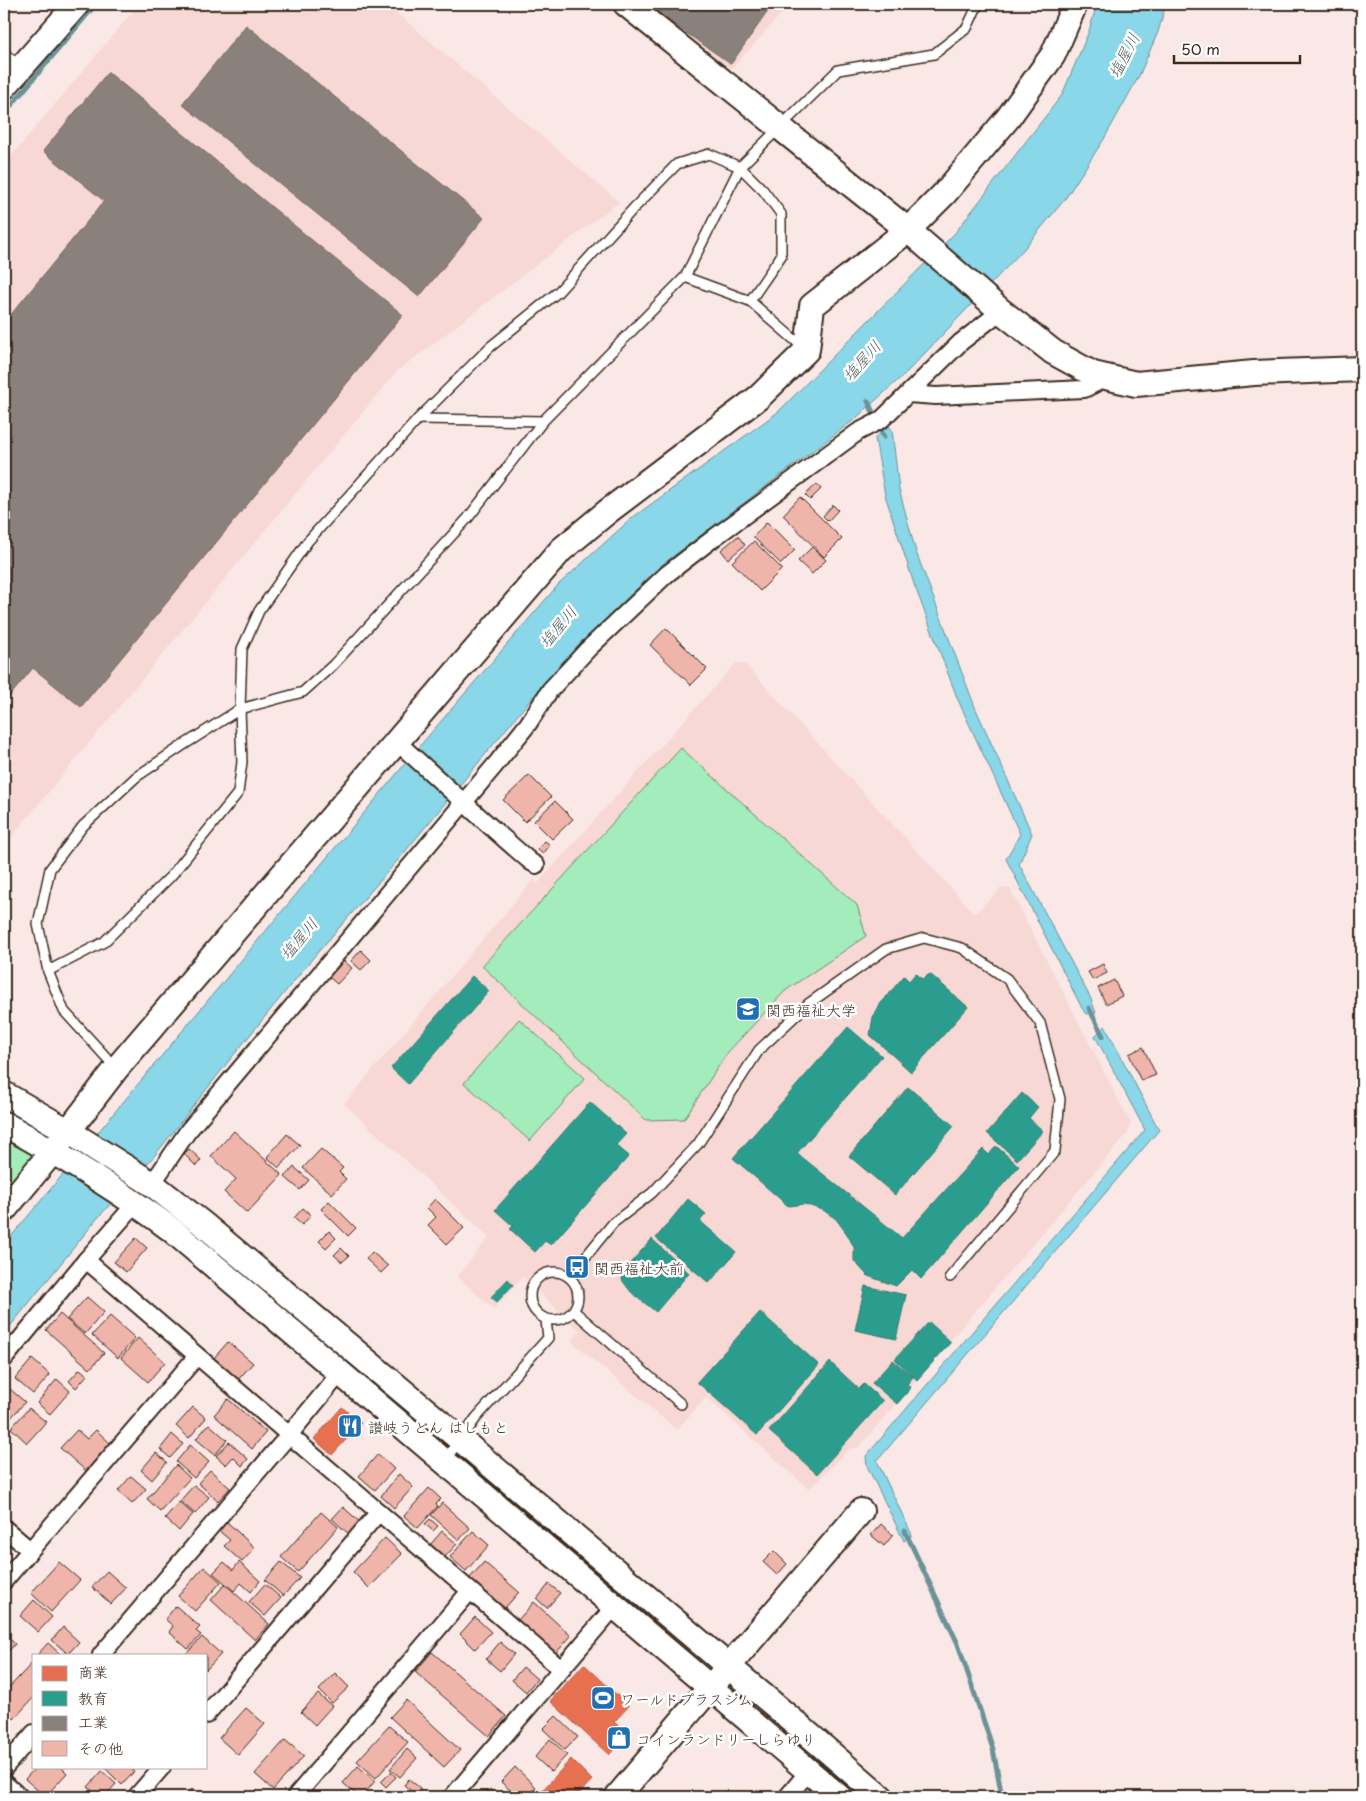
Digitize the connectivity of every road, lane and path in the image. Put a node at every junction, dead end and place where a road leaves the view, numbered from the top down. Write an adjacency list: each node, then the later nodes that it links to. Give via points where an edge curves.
1 (77, 4): 5 (street)
2 (626, 4): 7 (street)
3 (978, 4): 7 (lane, via 967,28 934,54 838,70)
4 (1075, 4): 9 (street, via 1053,56 1008,118 945,193)
5 (12, 60): 6 (street)
6 (4, 87)
7 (780, 127): 8 (lane); 9 (street)
8 (740, 167): 10 (lane); 11 (lane, via 781,214 781,256); 17 (lane, via 709,154 677,164 558,292 490,346)
9 (908, 230): 12 (street); 13 (street, via 812,306)
10 (685, 277): 11 (lane); 18 (lane)
11 (750, 301): 13 (lane)
12 (997, 307): 15 (street, via 1053,352 1093,374); 16 (street)
13 (807, 350): 20 (street, via 759,397 561,550)
14 (1362, 369): 15 (street, via 1254,373 1136,384)
15 (1108, 377): 16 (street, via 1084,389 936,396)
16 (908, 394): 21 (street, via 881,420 858,432 667,574 550,690 528,724)
17 (418, 419): 18 (lane); 19 (lane, via 308,541 258,611 242,649)
18 (543, 421): 19 (lane, via 468,518 333,665 303,692)
19 (240, 709): 23 (lane, via 242,762 238,793 171,876 104,942); 23 (lane, via 136,777 83,826 50,869 38,924)
20 (396, 742): 21 (street); 24 (street)
21 (464, 802): 22 (street); 29 (street, via 188,1131)
22 (536, 865)
23 (48, 971): 24 (lane, via 64,1011)
24 (116, 1068): 27 (street)
25 (4, 1094): 27 (street)
26 (4, 1124): 28 (street)
27 (68, 1131): 28 (street); 29 (street)
28 (53, 1151): 30 (street); 31 (street)
29 (152, 1184): 42 (street)
30 (136, 1203): 32 (street); 39 (street)
31 (4, 1210)
32 (86, 1260): 37 (street); 38 (street)
33 (569, 1277): 34 (lane, via 614,1222 652,1193 698,1144 759,1050 808,1004 886,949 924,938 962,948 1007,979 1040,1023 1060,1099 1055,1151); 35 (lane, via 579,1295); 36 (lane, via 550,1272 536,1280 532,1287 531,1303)
34 (950, 1277)
35 (574, 1311): 36 (lane, via 562,1320); 40 (lane)
36 (546, 1320): 42 (lane, via 548,1338 476,1418)
37 (197, 1356): 41 (street); 47 (street)
38 (4, 1359)
39 (341, 1372): 41 (street); 43 (street)
40 (681, 1404)
41 (289, 1435): 45 (street); 51 (street)
42 (461, 1440): 43 (lane); 52 (street)
43 (444, 1460): 50 (street)
44 (861, 1511): 52 (street)
45 (379, 1512): 49 (street); 55 (street)
46 (4, 1528): 47 (street)
47 (30, 1550): 48 (street)
48 (4, 1581)
49 (470, 1591): 53 (street); 63 (street)
50 (615, 1606): 53 (street); 54 (street)
51 (102, 1654)
52 (728, 1666): 54 (street); 68 (street)
53 (561, 1669): 64 (street)
54 (711, 1687): 59 (street); 65 (street)
55 (208, 1713)
56 (32, 1735): 57 (street)
57 (4, 1768)
58 (161, 1768): 62 (street)
59 (809, 1771): 66 (street); 67 (street)
60 (4, 1783): 61 (street)
61 (20, 1797)
62 (136, 1797)
63 (295, 1797)
64 (452, 1797)
65 (617, 1797)
66 (787, 1797)
67 (839, 1797)
68 (881, 1797)

